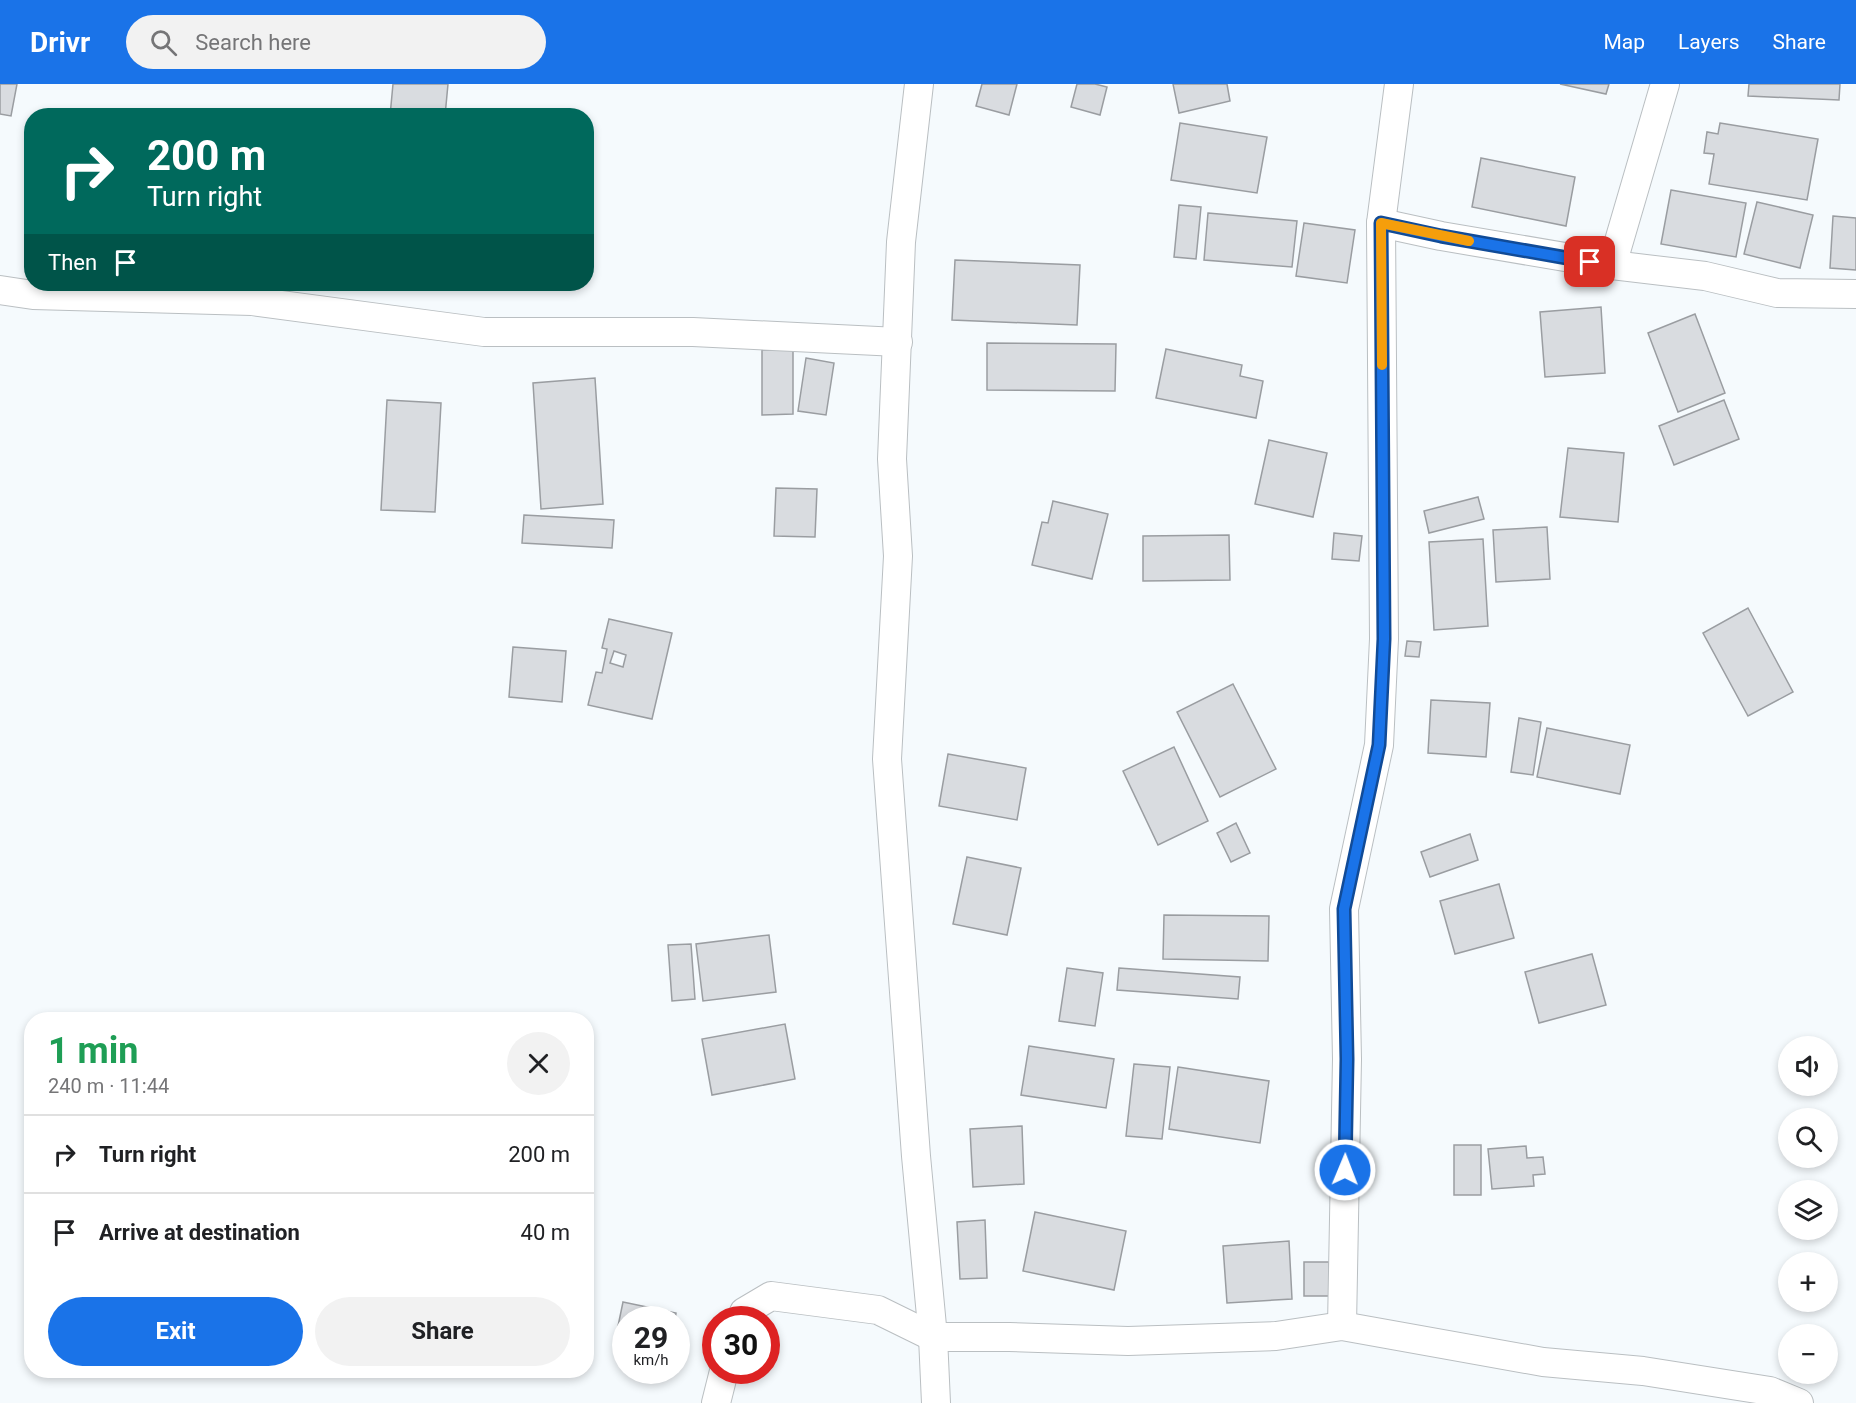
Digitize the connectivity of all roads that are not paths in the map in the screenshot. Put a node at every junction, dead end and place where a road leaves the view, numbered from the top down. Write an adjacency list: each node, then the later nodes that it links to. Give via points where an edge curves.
1 (920, 84): 8 (street, via 901,242)
2 (1399, 84): 4 (street)
3 (1665, 84): 5 (street)
4 (1381, 223): 5 (street); 10 (street, via 1384,639 1379,745 1344,909 1347,1059)
5 (1612, 266): 7 (street, via 1705,276 1777,293)
6 (0, 290): 8 (street, via 33,295 252,300 484,332 693,332)
7 (1856, 294)
8 (898, 342): 11 (street, via 892,459 898,556 887,759)
9 (754, 1306): 11 (street, via 771,1296 878,1310)
10 (1342, 1326): 11 (street, via 1276,1336 1128,1341); 15 (street, via 1543,1362 1643,1371 1770,1391)
11 (933, 1337): 14 (street)
12 (721, 1384): 13 (street)
13 (716, 1403)
14 (936, 1403)
15 (1799, 1403)

